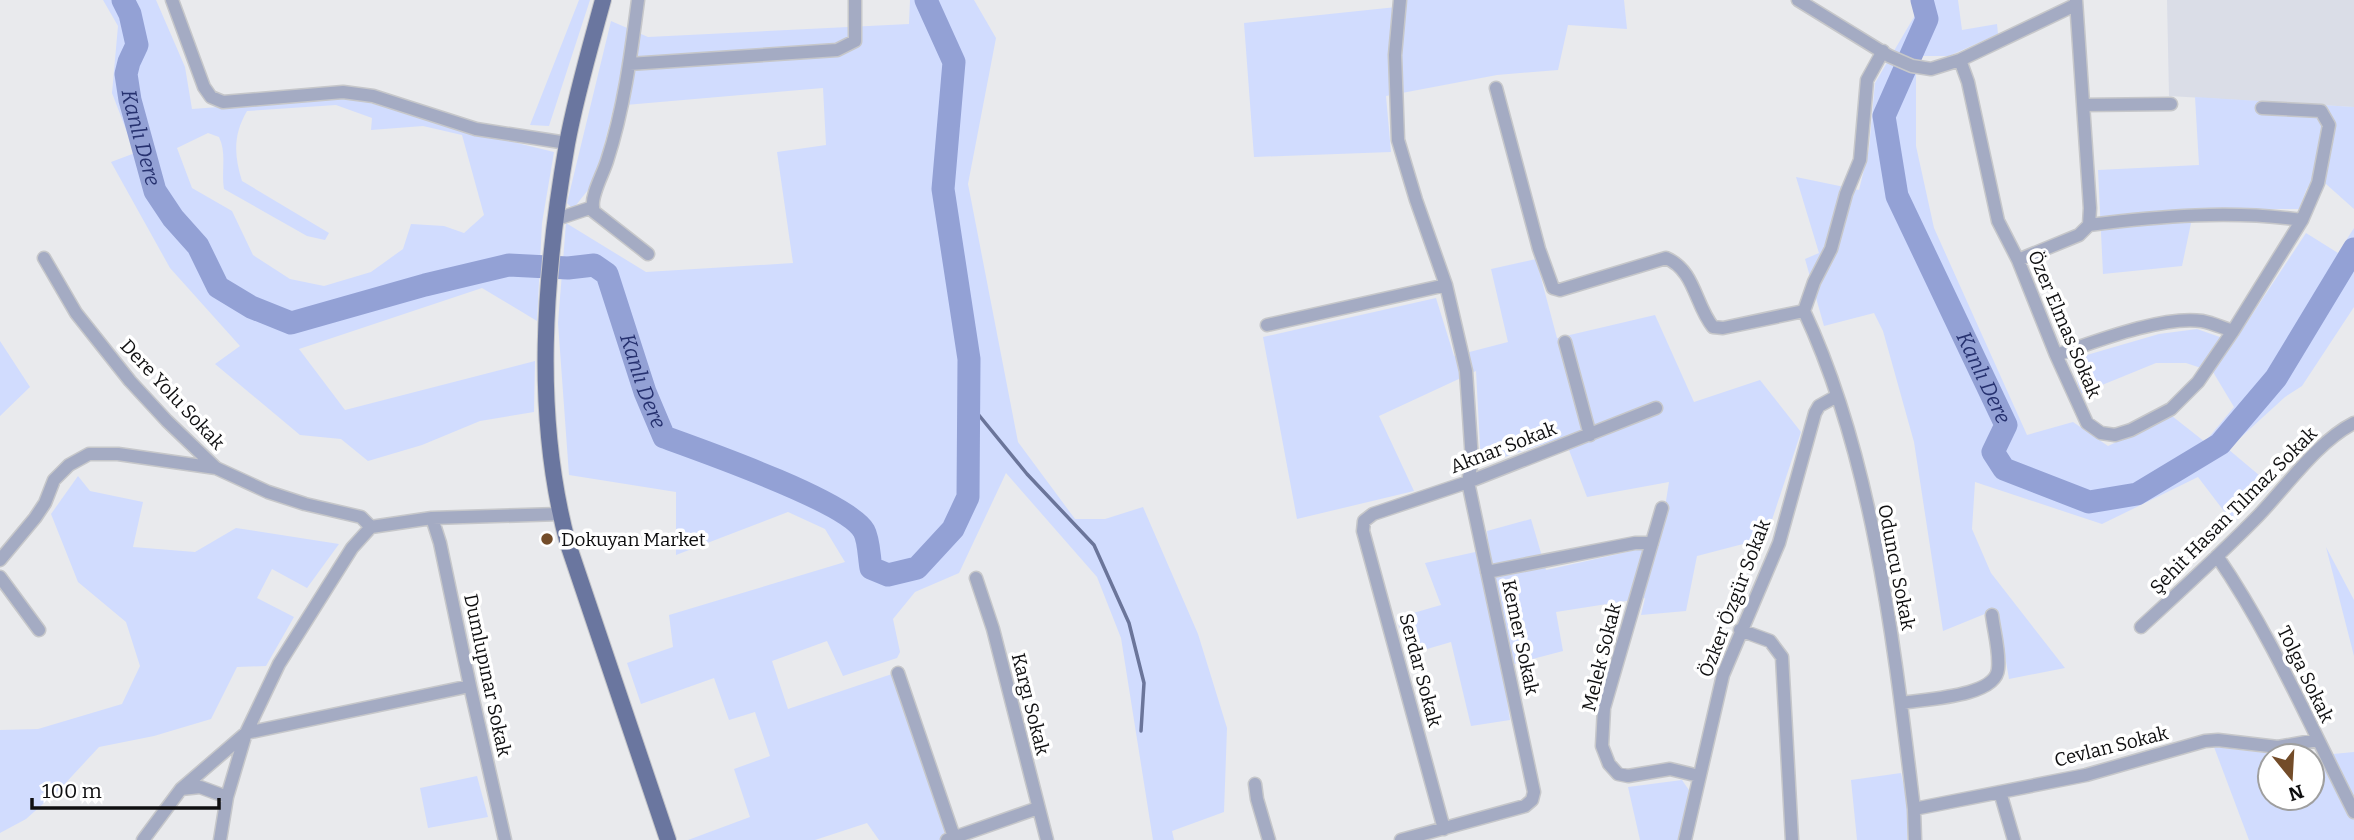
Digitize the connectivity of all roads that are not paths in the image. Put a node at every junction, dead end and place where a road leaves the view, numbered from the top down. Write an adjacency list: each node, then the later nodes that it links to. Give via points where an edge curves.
1 (172, 0): 15 (street, via 204,87 211,97 223,102 343,92 373,96 476,129)
2 (603, 0): 15 (main road)
3 (638, 0): 10 (street)
4 (855, 0): 10 (street, via 855,41 837,50)
5 (1400, 0): 23 (street, Kemer Sokak, via 1395,55 1398,140)
6 (1798, 0): 8 (street)
7 (2076, 3): 9 (street); 13 (street)
8 (1886, 53): 9 (street, via 1912,66 1931,69); 24 (street, via 1867,80 1860,160 1831,249)
9 (1960, 60): 22 (street, Özer Elmas Sokak, via 1998,221)
10 (629, 64): 16 (street, via 612,147)
11 (1496, 88): 24 (street, via 1553,288 1560,290 1666,258 1685,270 1713,327)
12 (2171, 104): 13 (street)
13 (2083, 105): 19 (street)
14 (2262, 108): 18 (street, Özer Elmas Sokak, via 2321,111 2329,125 2318,183)
15 (567, 144): 17 (main road)
16 (593, 207): 17 (street); 20 (street)
17 (557, 219): 36 (main road, via 545,384)
18 (2302, 220): 19 (street, via 2169,215); 26 (street, Özer Elmas Sokak)
19 (2089, 225): 22 (street, via 2079,235)
20 (648, 254)
21 (44, 258): 33 (street, Dere Yolu Sokak, via 70,305 130,381)
22 (2018, 260): 28 (street, Özer Elmas Sokak)
23 (1447, 285): 25 (street); 34 (street, Kemer Sokak, via 1466,371 1472,461)
24 (1804, 311): 29 (street, Oduncu Sokak)
25 (1267, 325)
26 (2234, 331): 28 (street, via 2201,321 2166,322); 28 (street, Özer Elmas Sokak, via 2198,382 2171,409 2115,435 2101,433 2087,422)
27 (1565, 342): 32 (street)
28 (2056, 355)
29 (1837, 396): 49 (street, Özker Özgür Sokak, via 1815,412 1779,543); 52 (street, Oduncu Sokak, via 1885,592)
30 (1656, 408): 32 (street, Aknar Sokak)
31 (2354, 423): 41 (street, Şehit Hasan Tılmaz Sokak, via 2342,429)
32 (1590, 435): 34 (street, Aknar Sokak)
33 (216, 468): 39 (street, Dere Yolu Sokak, via 280,496 361,517); 42 (street, via 89,454 54,480 35,518)
34 (1468, 482): 38 (street, Aknar Sokak); 43 (street, Kemer Sokak)
35 (1662, 508): 40 (street, Melek Sokak)
36 (560, 514): 37 (street); 68 (main road)
37 (432, 518): 39 (street); 51 (street, Dumlupınar Sokak)
38 (1364, 521): 63 (street, Serdar Sokak)
39 (371, 527): 53 (street, via 352,548 279,664)
40 (1652, 543): 43 (street); 55 (street, Melek Sokak, via 1604,708 1602,746 1618,774 1670,769)
41 (2217, 556): 47 (street, Şehit Hasan Tılmaz Sokak); 54 (street, Tolga Sokak, via 2245,595)
42 (0, 560)
43 (1487, 572): 63 (street, Kemer Sokak, via 1534,792 1525,806)
44 (0, 577): 48 (street)
45 (976, 578): 60 (street, Kargı Sokak)
46 (1992, 615): 52 (street, via 1999,671 1993,682 1980,690)
47 (2141, 627)
48 (39, 630)
49 (1740, 630): 55 (street, Özker Özgür Sokak, via 1723,676); 73 (street, via 1769,641 1782,657)
50 (898, 673): 64 (street)
51 (470, 686): 53 (street); 67 (street, Dumlupınar Sokak)
52 (1901, 703): 61 (street, Oduncu Sokak)
53 (246, 733): 57 (street); 59 (street)
54 (2317, 740): 58 (street, Cevlan Sokak, via 2278,747 2205,741 2086,775); 62 (street, Tolga Sokak)
55 (1699, 776): 72 (street, Özker Özgür Sokak)
56 (1255, 784): 70 (street)
57 (181, 789): 59 (street, via 200,787); 65 (street)
58 (2000, 792): 61 (street, Cevlan Sokak); 75 (street)
59 (227, 797): 66 (street)
60 (1038, 808): 64 (street); 69 (street, Kargı Sokak)
61 (1914, 809): 74 (street, Oduncu Sokak)
62 (2354, 812)
63 (1444, 830): 71 (street)
64 (950, 839)
65 (143, 840)
66 (220, 840)
67 (505, 840)
68 (668, 840)
69 (1047, 840)
70 (1269, 840)
71 (1401, 840)
72 (1685, 840)
73 (1792, 840)
74 (1915, 840)
75 (2014, 840)

